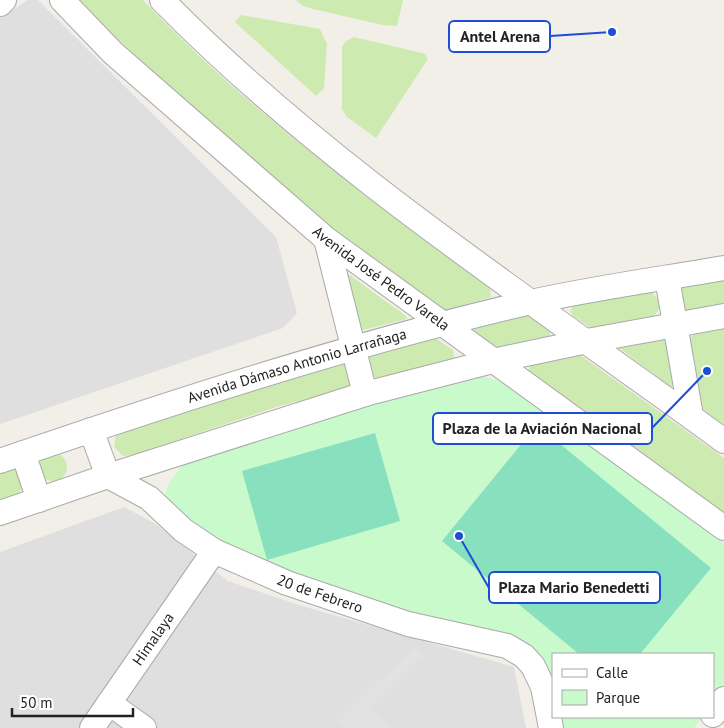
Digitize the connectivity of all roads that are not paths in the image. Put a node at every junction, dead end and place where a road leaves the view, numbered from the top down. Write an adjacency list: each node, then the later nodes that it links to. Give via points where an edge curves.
1 (4, 0): 4 (street)
2 (62, 0): 5 (street, Avenida José Pedro Varela, via 114,53)
3 (162, 0): 8 (street, via 240,75 316,140)
4 (0, 4)
5 (326, 238): 10 (street, Avenida José Pedro Varela); 13 (street)
6 (724, 268): 7 (street, Avenida Dámaso Antonio Larrañaga)
7 (667, 278): 8 (street, Avenida Dámaso Antonio Larrañaga); 11 (street)
8 (532, 302): 10 (street, Avenida Dámaso Antonio Larrañaga); 12 (street)
9 (724, 316): 11 (street)
10 (443, 324): 13 (street, Avenida Dámaso Antonio Larrañaga); 14 (street, Avenida José Pedro Varela)
11 (675, 324): 12 (street); 16 (street)
12 (587, 341): 14 (street); 16 (street)
13 (353, 348): 15 (street); 17 (street, Avenida Dámaso Antonio Larrañaga)
14 (493, 361): 15 (street); 24 (street, Avenida José Pedro Varela)
15 (365, 394): 21 (street)
16 (691, 416): 18 (street)
17 (91, 430): 19 (street, Avenida Dámaso Antonio Larrañaga); 21 (street)
18 (724, 441)
19 (23, 453): 20 (street, Avenida Dámaso Antonio Larrañaga); 22 (street)
20 (0, 461)
21 (108, 476): 22 (street); 25 (street, 20 de Febrero, via 149,498 183,530)
22 (39, 500): 23 (street)
23 (0, 513)
24 (724, 528)
25 (214, 551): 27 (street, Himalaya); 31 (street, 20 de Febrero, via 330,600 408,624 507,646 524,656 539,677)
26 (724, 699): 28 (street)
27 (109, 704): 29 (street, Himalaya); 30 (street)
28 (714, 713)
29 (92, 728)
30 (144, 728)
31 (551, 728)

